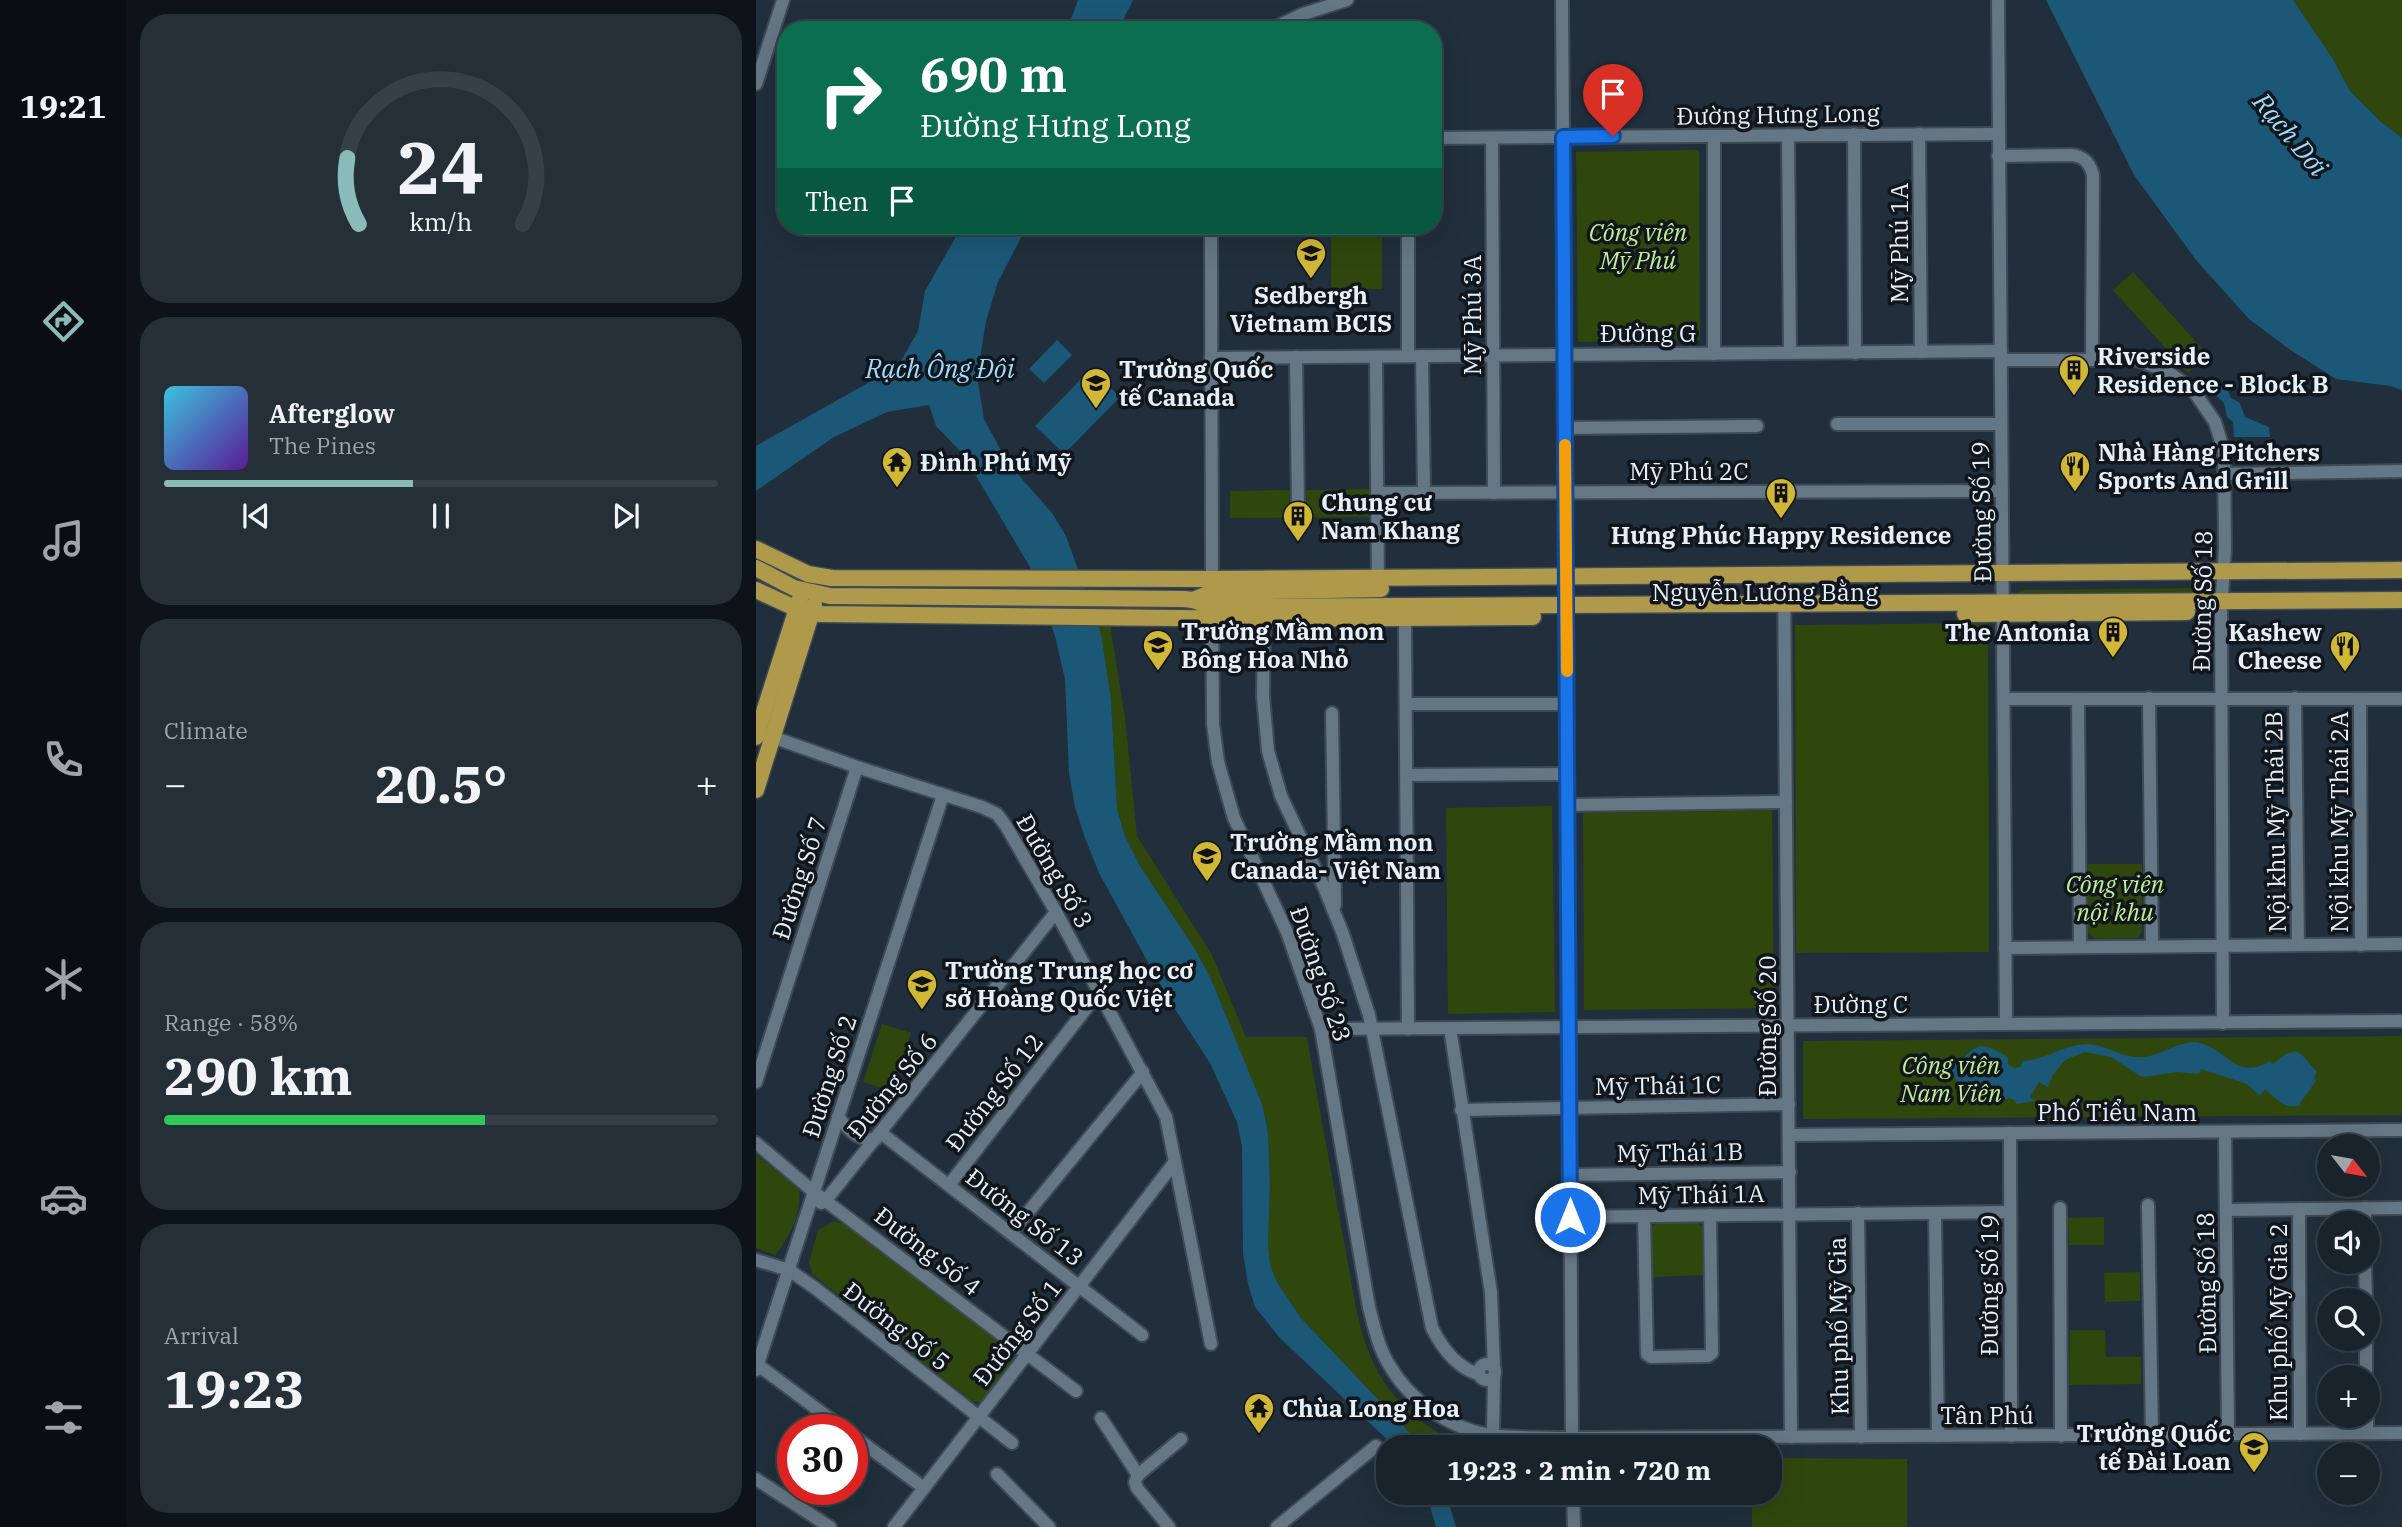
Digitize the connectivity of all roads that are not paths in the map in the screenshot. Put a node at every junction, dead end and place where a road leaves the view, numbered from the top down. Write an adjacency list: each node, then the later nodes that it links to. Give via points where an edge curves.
1 (783, 0): 6 (street)
2 (1347, 0): 5 (street)
3 (1562, 0): 12 (street)
4 (1998, 0): 9 (street, Đường Số 19)
5 (1287, 21)
6 (756, 84)
7 (1854, 134): 8 (street, Đường Hưng Long); 10 (street, Đường Hưng Long); 20 (street)
8 (1919, 134): 9 (street, Đường Hưng Long); 18 (street, Mỹ Phú 1A)
9 (1998, 134): 15 (street, Đường Số 19)
10 (1788, 135): 11 (street, Đường Hưng Long); 19 (street)
11 (1714, 136): 12 (street, Đường Hưng Long); 21 (street)
12 (1563, 137): 14 (street, Đường Hưng Long); 22 (street)
13 (1442, 138): 14 (street, Đường Hưng Long)
14 (1492, 138): 25 (street, Mỹ Phú 3A)
15 (1998, 156): 26 (street, Đường Số 19); 30 (street, via 2071,155 2090,165)
16 (1210, 235): 29 (street, Đường Số 23)
17 (1408, 235): 23 (street)
18 (1921, 352): 20 (street, Đường G); 26 (street, Đường G)
19 (1790, 353): 20 (street, Đường G); 21 (street, Đường G)
20 (1855, 353)
21 (1714, 354): 22 (street, Đường G)
22 (1564, 355): 25 (street, Đường G); 34 (street)
23 (1408, 356): 24 (street, Đường G); 28 (street, Đường G)
24 (1422, 356): 25 (street, Đường G); 40 (street)
25 (1493, 356): 41 (street, Mỹ Phú 3A)
26 (2001, 356): 30 (street, Đường Số 18); 32 (street, Đường Số 19)
27 (1296, 357): 28 (street, Đường G); 29 (street, Đường G); 42 (street)
28 (1376, 357): 39 (street)
29 (1211, 358): 55 (street, Đường Số 23)
30 (2092, 358): 36 (street, Đường Số 18, via 2143,361 2188,385 2218,430)
31 (1837, 424): 32 (street)
32 (2001, 424): 37 (street, Đường Số 19)
33 (1757, 426): 34 (street)
34 (1565, 428): 38 (street)
35 (2402, 471): 36 (street)
36 (2224, 474): 47 (street, Đường Số 18)
37 (2002, 491): 38 (street, Mỹ Phú 2C); 48 (street, Đường Số 19)
38 (1565, 492): 41 (street, Mỹ Phú 2C); 51 (street)
39 (1377, 493): 40 (street, Mỹ Phú 2C); 52 (street)
40 (1424, 493): 41 (street, Mỹ Phú 2C)
41 (1494, 493)
42 (1298, 505)
43 (756, 550): 46 (main road)
44 (756, 568): 54 (main road)
45 (2402, 570): 47 (main road, Nguyễn Lương Bằng)
46 (816, 576): 54 (main road); 55 (main road, Nguyễn Lương Bằng, via 1129,579)
47 (2223, 577): 48 (main road, Nguyễn Lương Bằng); 50 (main road, Nguyễn Lương Bằng); 57 (street, Đường Số 18)
48 (2003, 579): 49 (main road, Nguyễn Lương Bằng); 58 (street, Đường Số 19)
49 (1784, 580): 51 (main road, Nguyễn Lương Bằng); 59 (street, Đường Số 20)
50 (2402, 580)
51 (1566, 582): 52 (main road, Nguyễn Lương Bằng); 62 (street)
52 (1378, 583): 55 (main road, Nguyễn Lương Bằng)
53 (756, 590): 61 (main road)
54 (810, 593): 55 (main road, Nguyễn Lương Bằng); 61 (main road)
55 (1212, 599): 61 (main road, Nguyễn Lương Bằng, via 1128,618); 62 (main road, Nguyễn Lương Bằng); 64 (main road, Nguyễn Lương Bằng); 99 (street, Đường Số 23, via 1213,724 1222,782 1287,932)
56 (2402, 600): 57 (main road, Nguyễn Lương Bằng)
57 (2221, 606): 58 (main road, Nguyễn Lương Bằng); 60 (main road, Nguyễn Lương Bằng); 66 (street, Đường Số 18)
58 (2003, 608): 59 (main road, Nguyễn Lương Bằng); 68 (street, Đường Số 19)
59 (1784, 609): 62 (main road, Nguyễn Lương Bằng); 81 (street, Đường Số 20)
60 (2402, 610)
61 (804, 611): 75 (main road)
62 (1566, 611): 63 (main road, Nguyễn Lương Bằng); 73 (street)
63 (1405, 619): 64 (main road, Nguyễn Lương Bằng); 72 (street)
64 (1264, 620): 84 (street, via 1264,718 1272,766 1287,812)
65 (2149, 698): 66 (street); 69 (street); 89 (street)
66 (2221, 698): 67 (street); 86 (street, Đường Số 18)
67 (2295, 698): 70 (street); 87 (street, Nội khu Mỹ Thái 2B)
68 (2004, 699): 69 (street); 91 (street, Đường Số 19)
69 (2078, 699): 90 (street)
70 (2360, 699): 71 (street); 88 (street, Nội khu Mỹ Thái 2A)
71 (2402, 699)
72 (1406, 704): 73 (street); 78 (street)
73 (1567, 704): 77 (street)
74 (1332, 713): 84 (street)
75 (762, 735): 76 (street, Đường Số 3); 79 (main road)
76 (856, 767): 80 (street, Đường Số 3); 103 (street, Đường Số 7)
77 (1567, 774): 78 (street); 82 (street)
78 (1406, 775): 101 (street)
79 (756, 790)
80 (943, 795): 83 (street, Đường Số 3, via 997,814); 107 (street, Đường Số 2)
81 (1786, 802): 82 (street); 96 (street, Đường Số 20)
82 (1567, 805): 98 (street)
83 (1056, 912): 92 (street, Đường Số 3); 112 (street, Đường Số 6)
84 (1335, 914): 100 (street)
85 (2402, 944): 88 (street)
86 (2223, 945): 87 (street); 89 (street); 94 (street, Đường Số 18)
87 (2298, 945): 88 (street)
88 (2361, 945)
89 (2152, 946): 90 (street)
90 (2080, 947): 91 (street)
91 (2005, 948): 95 (street, Đường Số 19)
92 (1099, 992): 102 (street, Đường Số 3); 117 (street, Đường Số 12)
93 (2402, 1021): 94 (street, Đường C)
94 (2223, 1023): 95 (street, Đường C)
95 (2006, 1024): 96 (street, Đường C)
96 (1788, 1026): 98 (street, Đường C); 104 (street, Đường Số 20)
97 (1450, 1028): 98 (street, Đường C); 101 (street, Đường C); 106 (street)
98 (1569, 1028): 105 (street)
99 (1321, 1029): 100 (street, Đường C); 152 (street, Đường Số 23, via 1369,1307 1384,1355 1399,1379 1426,1406 1457,1425)
100 (1372, 1029): 101 (street, Đường C); 142 (street, via 1429,1319 1447,1352 1463,1366 1478,1374 1485,1364)
101 (1408, 1029)
102 (1143, 1072): 114 (street, Đường Số 3, via 1166,1117); 134 (street)
103 (756, 1082)
104 (1789, 1104): 105 (street, Mỹ Thái 1C); 111 (street, Đường Số 20)
105 (1570, 1108): 106 (street, Mỹ Thái 1C); 116 (street)
106 (1461, 1110): 142 (street, via 1490,1293)
107 (838, 1117): 112 (street, Đường Số 13, via 853,1134 868,1140); 118 (street, Đường Số 2)
108 (2402, 1130): 109 (street, Phố Tiểu Nam)
109 (2225, 1132): 110 (street, Phố Tiểu Nam); 125 (street, Đường Số 18)
110 (2010, 1133): 111 (street, Phố Tiểu Nam); 127 (street, Đường Số 19)
111 (1789, 1135): 115 (street, Đường Số 20)
112 (878, 1136): 117 (street, Đường Số 13); 119 (street, Đường Số 6)
113 (756, 1143): 118 (street, Đường Số 4)
114 (1174, 1163): 137 (street, Đường Số 1); 139 (street, Đường Số 3)
115 (1790, 1172): 116 (street, Mỹ Thái 1B); 130 (street, Đường Số 20)
116 (1570, 1175): 133 (street)
117 (949, 1185): 134 (street, Đường Số 13)
118 (814, 1192): 119 (street, Đường Số 4); 126 (street, Đường Số 2)
119 (826, 1200): 126 (street, Đường Số 6); 140 (street, Đường Số 4)
120 (2148, 1205): 154 (street)
121 (2060, 1208): 157 (street)
122 (2365, 1208): 123 (street); 124 (street)
123 (2402, 1208)
124 (2299, 1209): 125 (street); 151 (street, Khu phố Mỹ Gia 2)
125 (2226, 1210): 150 (street, Đường Số 18)
126 (807, 1211): 136 (street, Đường Số 2)
127 (2010, 1212): 129 (street, Khu phố Mỹ Gia); 156 (street, Đường Số 19)
128 (1858, 1213): 129 (street, Khu phố Mỹ Gia); 130 (street, Khu phố Mỹ Gia); 160 (street, Khu phố Mỹ Gia)
129 (1935, 1213): 155 (street)
130 (1790, 1214): 131 (street, Mỹ Thái 1A); 159 (street, Đường Số 20)
131 (1710, 1215): 132 (street, Mỹ Thái 1A); 132 (street, via 1712,1353 1651,1357 1647,1354)
132 (1644, 1216): 133 (street, Mỹ Thái 1A)
133 (1570, 1217): 153 (street)
134 (1011, 1233): 137 (street, Đường Số 13)
135 (756, 1260): 136 (street)
136 (789, 1269): 141 (street, Đường Số 2); 145 (street, Đường Số 5)
137 (1079, 1286): 138 (street, Đường Số 13); 140 (street, Đường Số 1)
138 (1142, 1335)
139 (1211, 1344)
140 (1027, 1354): 143 (street, Đường Số 4); 145 (street, Đường Số 1)
141 (757, 1367): 144 (street)
142 (1494, 1373): 152 (street)
143 (1076, 1391)
144 (823, 1414)
145 (979, 1417): 162 (street, Đường Số 5); 168 (street, Đường Số 1)
146 (1101, 1418): 166 (street)
147 (2367, 1428): 148 (street)
148 (2367, 1433): 149 (street, Tân Phú); 151 (street, Tân Phú)
149 (2402, 1433)
150 (2228, 1434): 151 (street, Tân Phú); 154 (street, Tân Phú)
151 (2300, 1434)
152 (1493, 1435)
153 (1572, 1435)
154 (2151, 1435): 157 (street, Tân Phú)
155 (1938, 1436): 156 (street, Tân Phú); 160 (street, Tân Phú)
156 (2011, 1436): 157 (street, Tân Phú)
157 (2061, 1436)
158 (1782, 1437): 159 (street, Tân Phú)
159 (1791, 1437): 160 (street, Tân Phú)
160 (1861, 1437)
161 (1181, 1438): 166 (street)
162 (1012, 1443)
163 (1376, 1446): 174 (street)
164 (868, 1447): 168 (street)
165 (997, 1474): 172 (street)
166 (1138, 1475): 173 (street, via 1137,1488)
167 (756, 1479): 170 (street)
168 (924, 1488): 171 (street, Đường Số 1)
169 (1573, 1505): 175 (street)
170 (830, 1527)
171 (894, 1527)
172 (1049, 1527)
173 (1169, 1527)
174 (1277, 1527)
175 (1574, 1527)

